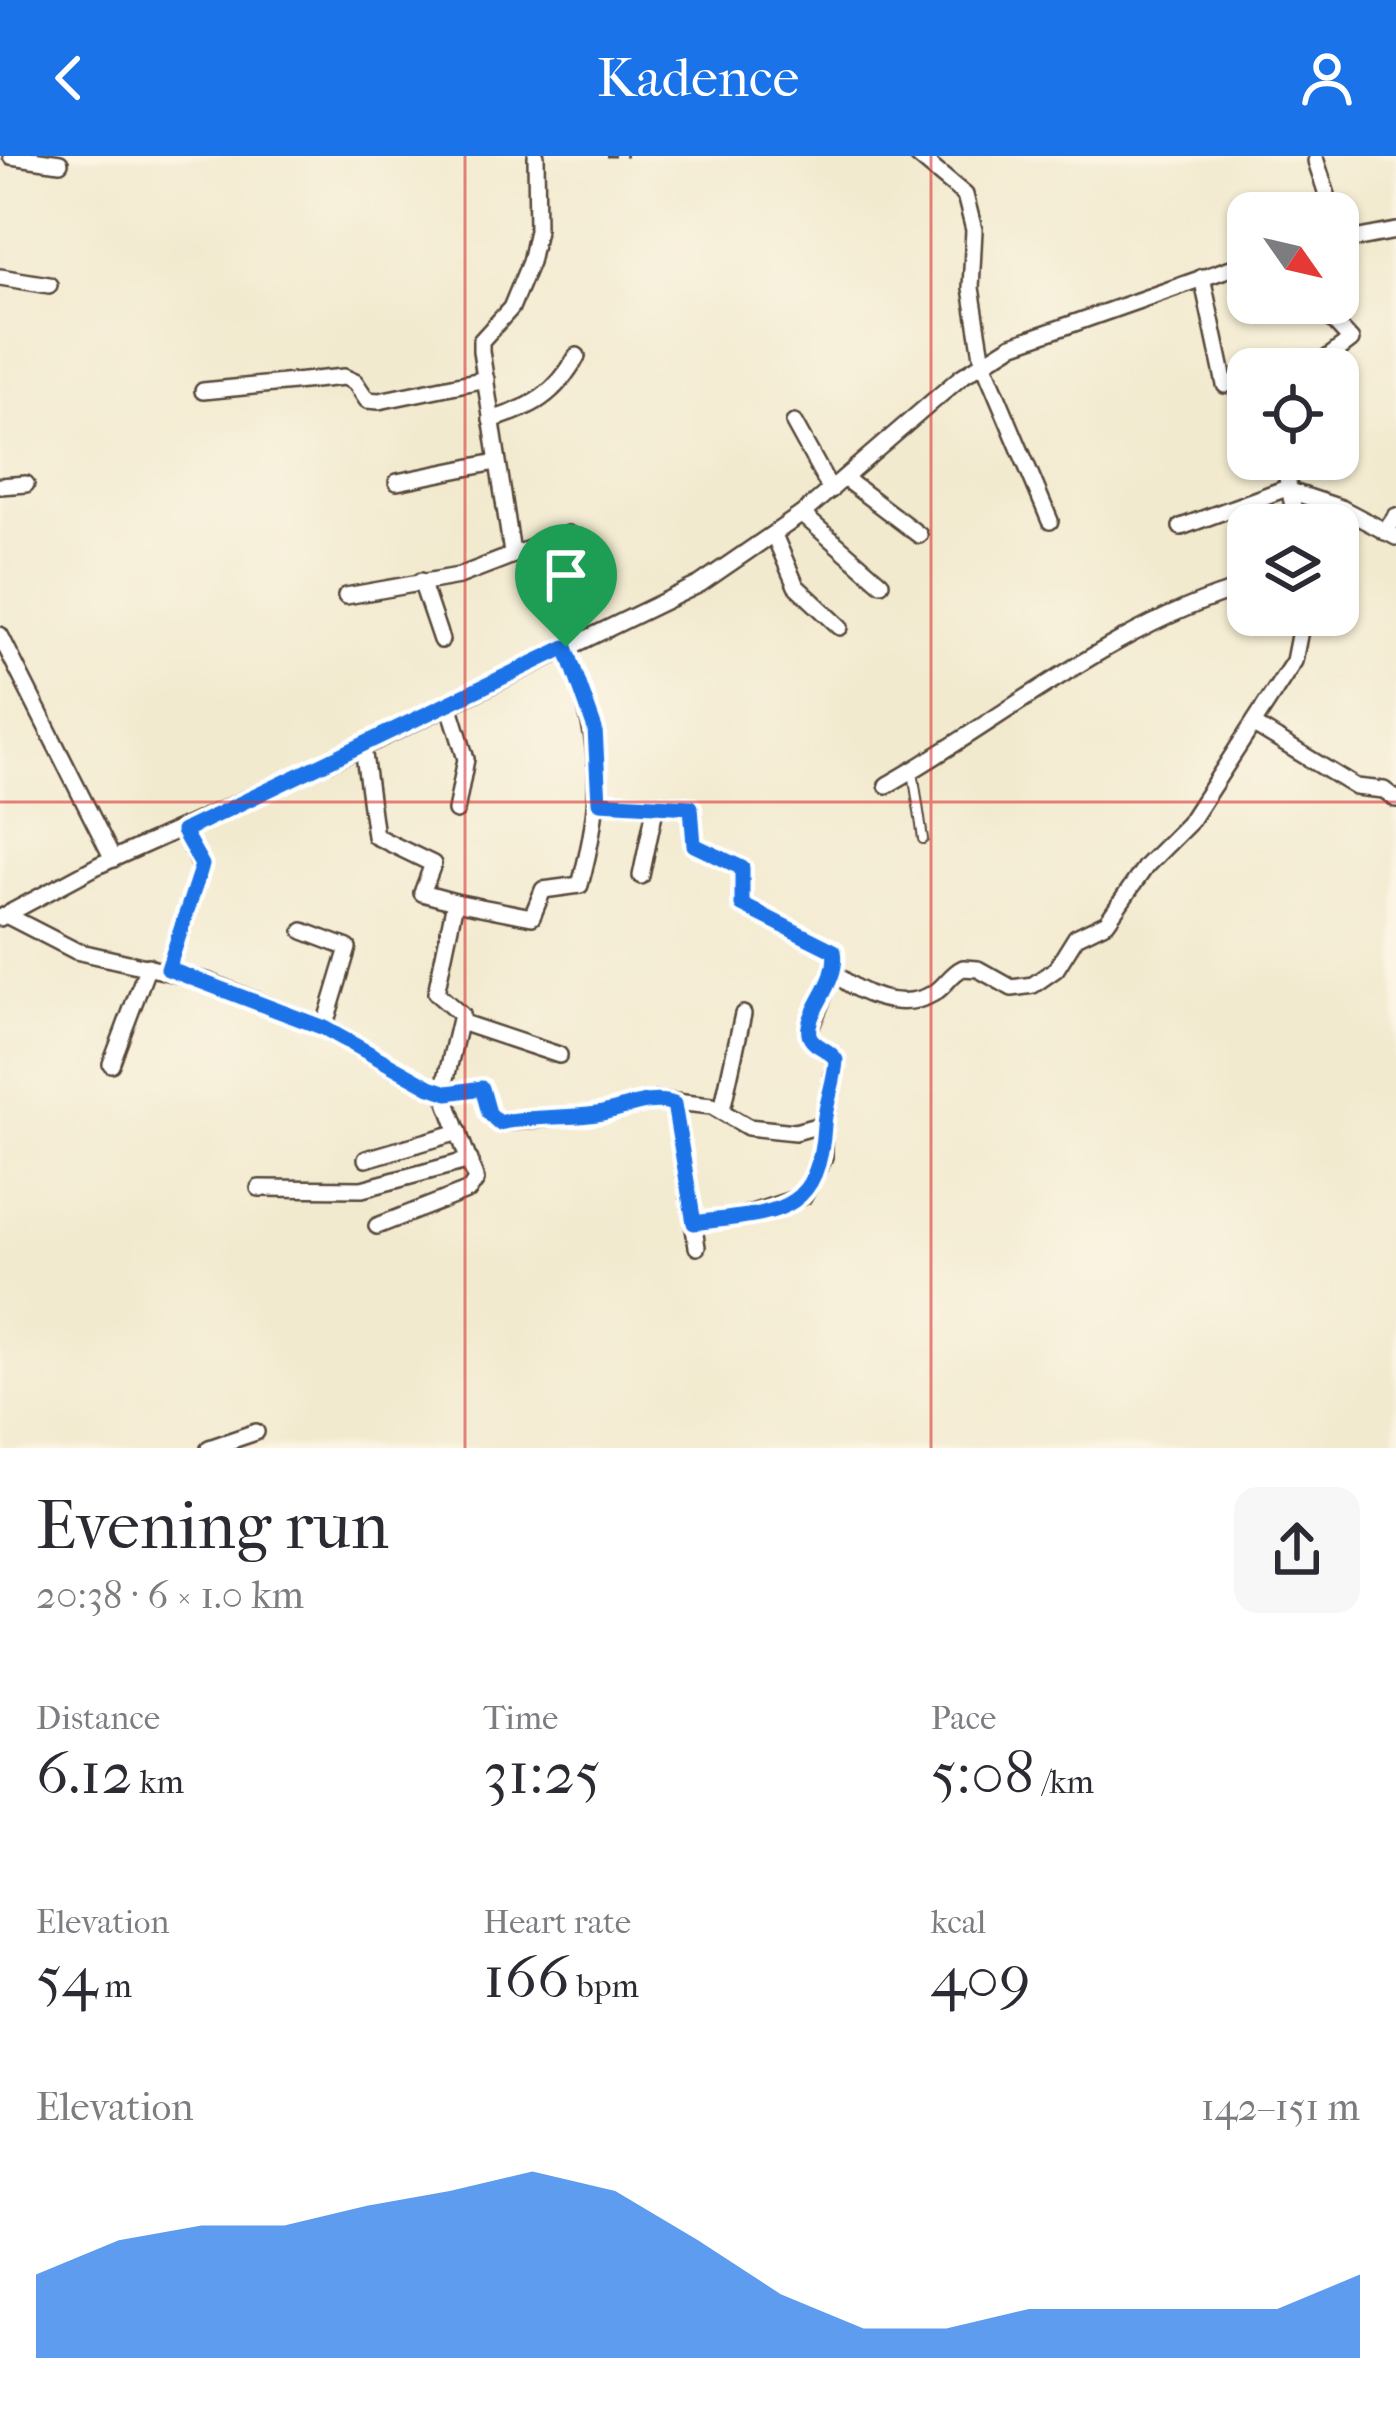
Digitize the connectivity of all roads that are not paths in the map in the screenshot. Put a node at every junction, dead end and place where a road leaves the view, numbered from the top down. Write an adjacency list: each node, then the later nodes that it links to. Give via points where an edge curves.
1 (11, 156): 5 (street)
2 (536, 156): 17 (street, via 535,246 519,293 481,341)
3 (918, 156): 16 (street, via 965,195)
4 (1316, 161): 6 (street)
5 (60, 163)
6 (1326, 192)
7 (1396, 231): 8 (street)
8 (1359, 236)
9 (1227, 269): 11 (street)
10 (0, 277): 12 (street)
11 (1202, 277): 16 (street, via 1033,335); 18 (street)
12 (50, 285)
13 (1336, 324): 14 (street, via 1351,340)
14 (1341, 348)
15 (577, 356): 20 (street, via 539,403)
16 (982, 362): 26 (street); 32 (street)
17 (486, 379): 19 (street, via 379,401 344,377); 20 (street)
18 (1225, 385)
19 (203, 391)
20 (491, 420): 22 (street)
21 (794, 423): 26 (street)
22 (496, 462): 24 (street); 38 (street)
23 (1288, 480): 28 (street)
24 (397, 482)
25 (26, 484): 27 (street)
26 (837, 484): 30 (street); 35 (street)
27 (0, 486)
28 (1291, 490): 29 (street); 33 (street); 36 (street)
29 (1293, 504)
30 (802, 514): 37 (street); 40 (street)
31 (1396, 516): 36 (street)
32 (1049, 521)
33 (1181, 527)
34 (568, 534): 38 (street)
35 (920, 535)
36 (1390, 535)
37 (774, 536): 43 (street, via 792,580); 47 (street, via 700,584)
38 (512, 553): 39 (street, via 459,576)
39 (422, 581): 42 (street); 46 (street)
40 (881, 584)
41 (1227, 594): 51 (street, via 1099,652)
42 (346, 596)
43 (840, 627)
44 (0, 635): 59 (street)
45 (1301, 636): 49 (street)
46 (440, 640)
47 (566, 647): 48 (street); 54 (street, via 595,729)
48 (449, 704): 50 (street); 56 (street, via 466,759)
49 (1254, 725): 53 (street, via 1349,783); 66 (street, via 1210,794 1106,922 1076,938 1044,980 1012,988 964,968 928,996 877,998)
50 (364, 747): 57 (street); 61 (street, via 375,836 434,864 422,893)
51 (913, 770): 52 (street); 58 (lane)
52 (887, 785)
53 (1396, 799)
54 (599, 802): 55 (street); 61 (street, via 578,887 543,890 532,917)
55 (656, 804): 60 (street); 66 (street, via 691,807 694,845 742,868 742,905 829,947)
56 (456, 811)
57 (183, 831): 59 (street); 65 (street, via 202,865)
58 (923, 839)
59 (113, 859): 62 (street)
60 (641, 877)
61 (455, 902): 68 (street, via 436,993)
62 (3, 916): 64 (street, via 76,951)
63 (303, 931): 69 (street, via 348,948)
64 (148, 965): 65 (street); 71 (street)
65 (168, 969): 69 (street)
66 (833, 971): 75 (street, via 809,1030 836,1060)
67 (743, 1014): 74 (street)
68 (460, 1022): 70 (street); 72 (street)
69 (324, 1028): 72 (street)
70 (559, 1054)
71 (111, 1064)
72 (443, 1091): 73 (street, via 482,1088 499,1123); 76 (street)
73 (674, 1104): 74 (street); 80 (street)
74 (722, 1110): 75 (street, via 748,1127 795,1132)
75 (824, 1124): 80 (street, via 824,1157 805,1196)
76 (459, 1132): 77 (street); 78 (street)
77 (366, 1159)
78 (470, 1160): 79 (street, via 362,1189); 81 (street, via 476,1180 469,1190)
79 (260, 1188)
80 (694, 1223): 82 (street)
81 (377, 1226)
82 (698, 1247)
83 (256, 1432): 84 (street)
84 (209, 1448)

